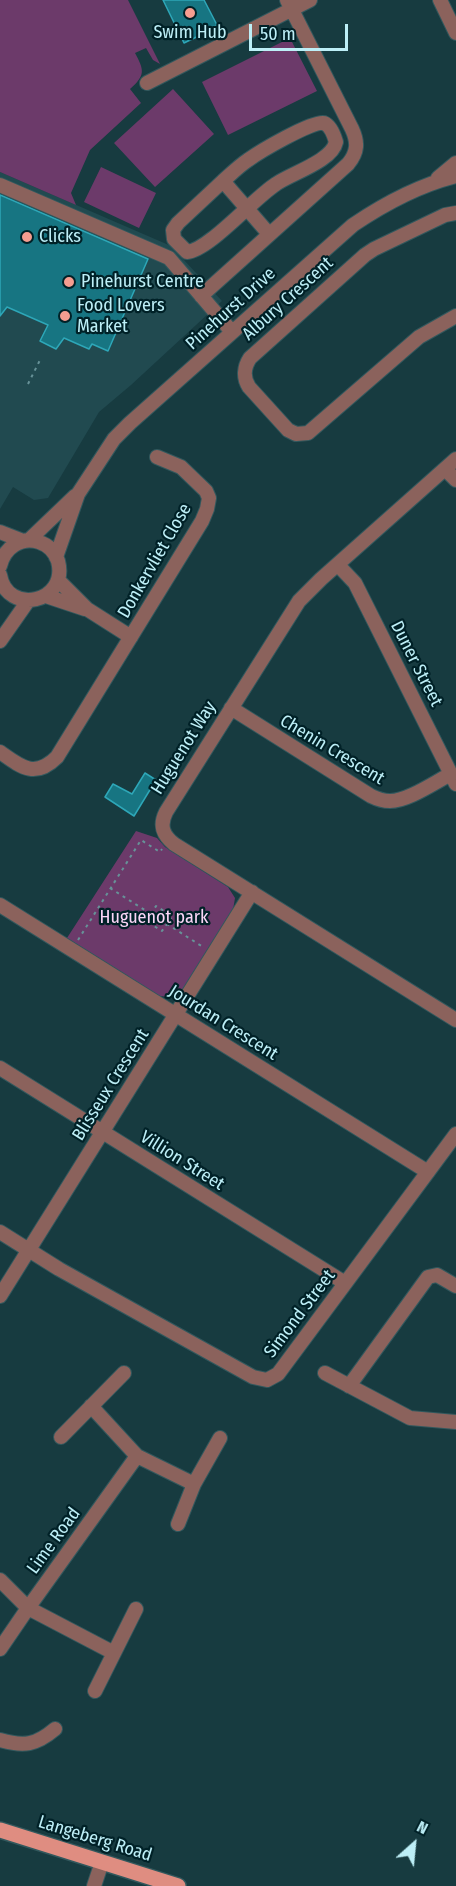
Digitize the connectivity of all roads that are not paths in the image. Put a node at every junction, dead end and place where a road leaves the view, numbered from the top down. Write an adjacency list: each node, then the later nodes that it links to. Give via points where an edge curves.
1 (310, 0): 3 (street)
2 (440, 0): 4 (street)
3 (289, 5): 5 (street); 13 (street, via 352,129 357,147 348,164)
4 (456, 33)
5 (147, 83)
6 (456, 163): 9 (street, Pinehurst Drive)
7 (456, 176): 9 (street, Pinehurst Drive)
8 (223, 181): 11 (street); 11 (street, via 175,227 174,239 192,252); 11 (street, via 249,159 291,135 317,123 330,127 336,142 333,151 277,183)
9 (434, 182): 16 (street, Pinehurst Drive, via 353,225)
10 (0, 185): 14 (street, via 161,253)
11 (247, 208): 13 (street)
12 (456, 213): 15 (street, Albury Crescent, via 365,255 250,358 245,378 288,430 308,433 419,337)
13 (269, 234): 14 (street)
14 (201, 296): 16 (street)
15 (456, 316)
16 (232, 332): 21 (street, Pinehurst Drive, via 114,439)
17 (158, 457): 32 (street, Donkervliet Close, via 181,467 195,479 208,494 208,503 202,521)
18 (456, 459): 19 (street, Huguenot Way)
19 (445, 469): 20 (street); 25 (street, Huguenot Way)
20 (456, 480)
21 (78, 494): 23 (street, Pinehurst Drive); 24 (street, Pinehurst Drive)
22 (0, 532): 23 (street)
23 (26, 541): 24 (street, via 45,545); 26 (street, Pinehurst Drive, via 7,551)
24 (57, 557): 28 (street)
25 (338, 565): 34 (street, Huguenot Way, via 299,601); 36 (street, Duner Street, via 355,583)
26 (0, 566)
27 (0, 580): 30 (street, via 13,596)
28 (58, 580): 29 (street); 31 (street, Donkervliet Close)
29 (46, 596): 30 (street); 31 (street, Donkervliet Close)
30 (28, 601): 33 (street)
31 (87, 609): 32 (street, Donkervliet Close)
32 (131, 637): 35 (street, Donkervliet Close, via 51,762 40,769 28,769)
33 (0, 641)
34 (231, 708): 36 (street, Chenin Crescent, via 381,800 404,799); 37 (street, Huguenot Way, via 163,818 162,830 168,839)
35 (0, 752)
36 (453, 779)
37 (252, 892): 39 (street, Blisseux Crescent); 40 (street)
38 (0, 905): 39 (street, Jourdan Crescent)
39 (176, 1014): 42 (street, Blisseux Crescent); 44 (street, Jourdan Crescent)
40 (456, 1020)
41 (0, 1068): 42 (street, Villion Street)
42 (102, 1133): 46 (street, Blisseux Crescent); 47 (street, Villion Street)
43 (456, 1134): 44 (street, Simond Street)
44 (428, 1172): 47 (street, Simond Street)
45 (0, 1232): 46 (street, Simond Street)
46 (29, 1250): 47 (street, Simond Street, via 261,1380 278,1374); 49 (street, Blisseux Crescent)
47 (345, 1283)
48 (456, 1286): 52 (street, via 437,1275 428,1277)
49 (0, 1296)
50 (124, 1373): 53 (street)
51 (325, 1373): 52 (street)
52 (349, 1386): 54 (street, via 410,1418)
53 (91, 1406): 55 (street); 57 (street)
54 (455, 1420)
55 (61, 1437)
56 (220, 1438): 58 (street)
57 (137, 1456): 58 (street); 61 (street, Lime Road)
58 (194, 1484): 59 (street)
59 (178, 1524)
60 (0, 1580): 61 (street)
61 (27, 1608): 63 (street, Lime Road); 64 (street)
62 (136, 1609): 64 (street)
63 (0, 1649)
64 (114, 1653): 65 (street)
65 (95, 1691)
66 (55, 1729): 67 (street, via 32,1743)
67 (0, 1740)
68 (0, 1820): 69 (street)
69 (3, 1834): 70 (main road, Langeberg Road)
70 (100, 1866): 71 (street); 72 (main road, Langeberg Road); 73 (main road, Langeberg Road)
71 (94, 1886)
72 (150, 1886)
73 (178, 1886)

